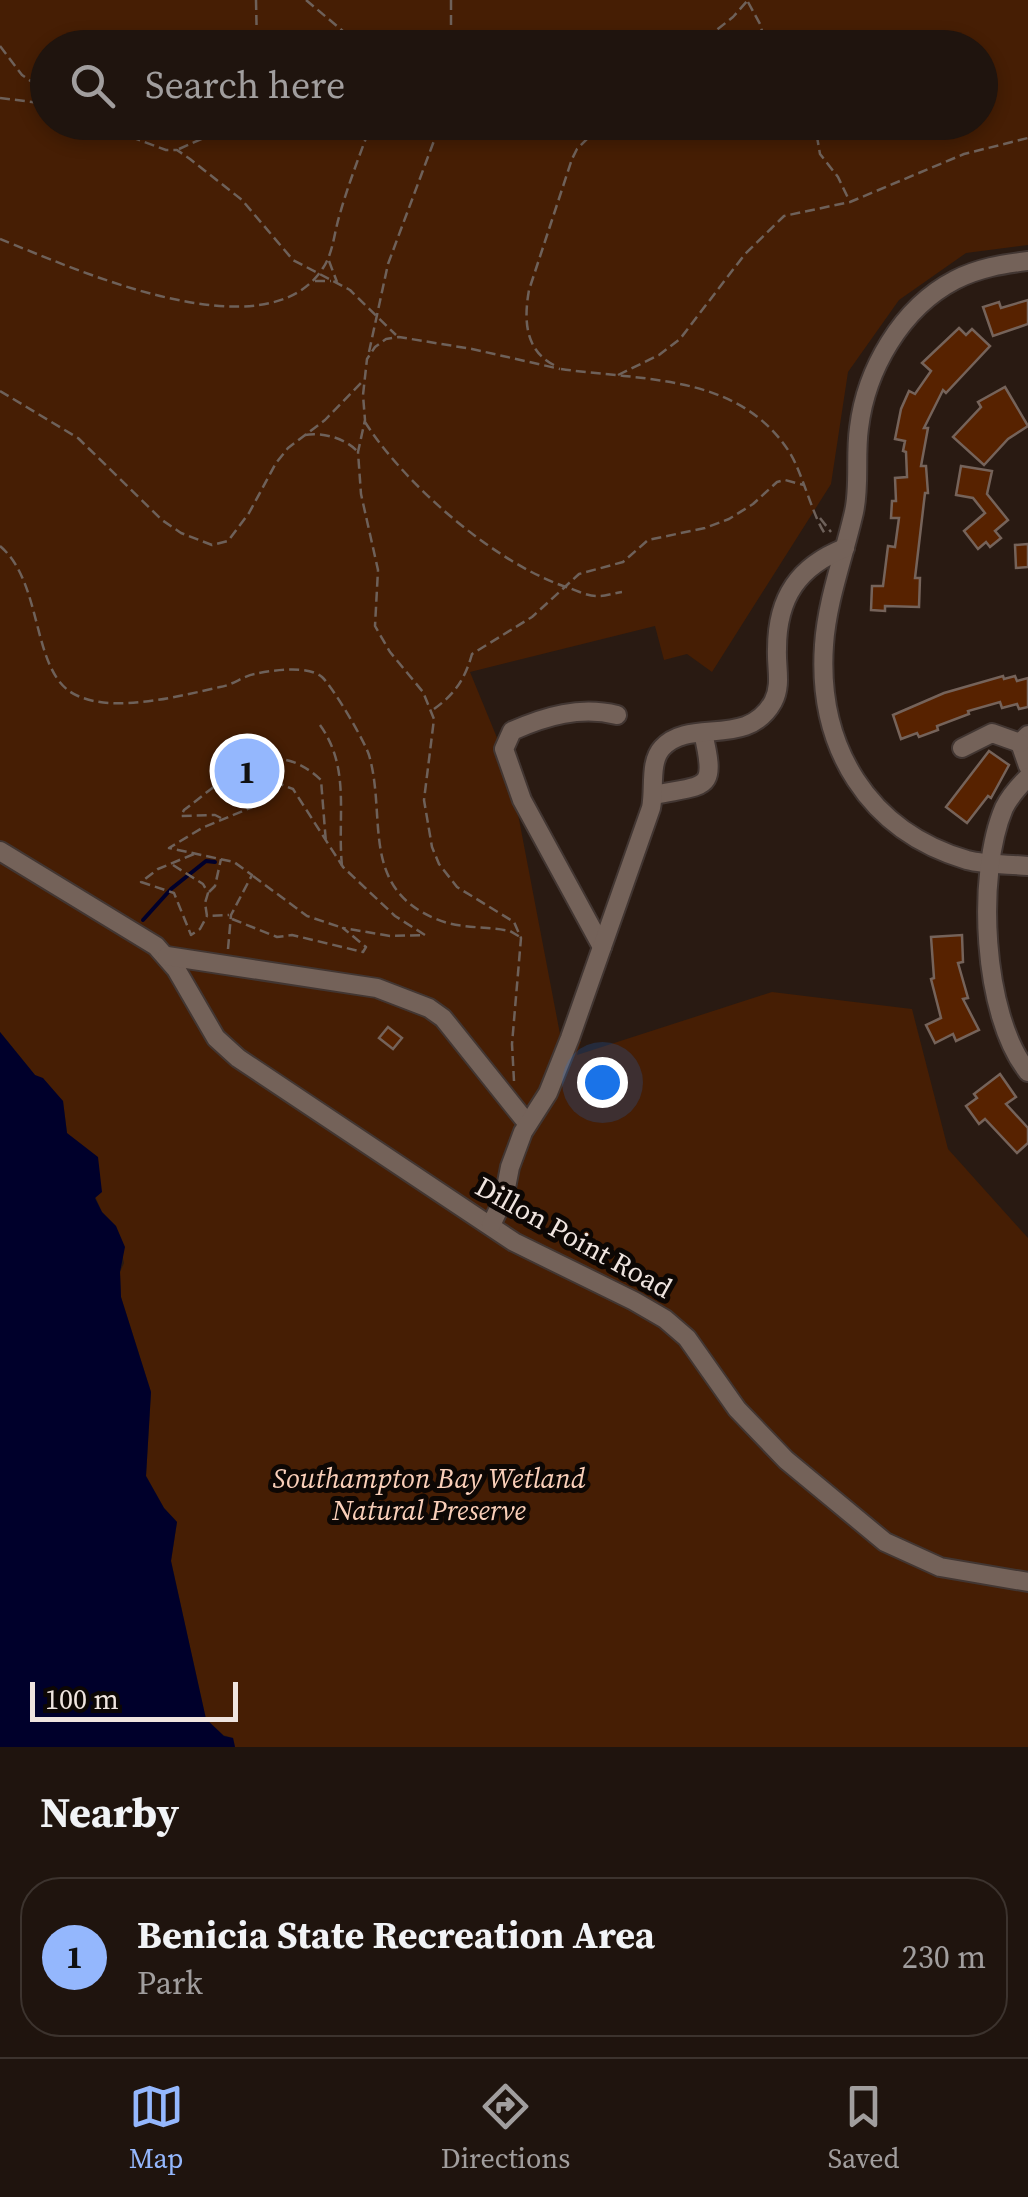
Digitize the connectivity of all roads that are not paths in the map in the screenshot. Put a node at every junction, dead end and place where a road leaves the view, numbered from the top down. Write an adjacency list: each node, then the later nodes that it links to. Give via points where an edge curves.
1 (1028, 261): 2 (street, via 953,281 914,312 882,354 859,428)
2 (846, 548): 4 (street, via 821,557 790,589 778,626 773,702 742,728); 11 (street, via 824,642 823,682 843,759 891,823 968,860)
3 (617, 715): 13 (street, via 567,712 512,731 504,749 522,800)
4 (703, 733): 9 (street, via 660,749); 9 (street, via 708,778)
5 (1024, 739): 6 (street, via 992,733); 7 (street)
6 (962, 748)
7 (1028, 766)
8 (1028, 777): 11 (street, via 1004,808)
9 (654, 795): 13 (street)
10 (0, 851): 14 (street, Dillon Point Road)
11 (990, 863): 12 (street); 15 (street, via 989,966 996,1006)
12 (1028, 866)
13 (602, 946): 16 (street, via 548,1093)
14 (168, 956): 16 (street, via 377,988 430,1008); 17 (street, Dillon Point Road, via 216,1038 238,1058)
15 (1028, 1072)
16 (527, 1123): 17 (street)
17 (491, 1226): 18 (street, Dillon Point Road, via 665,1319 786,1460 885,1542 940,1566)
18 (1028, 1582)

